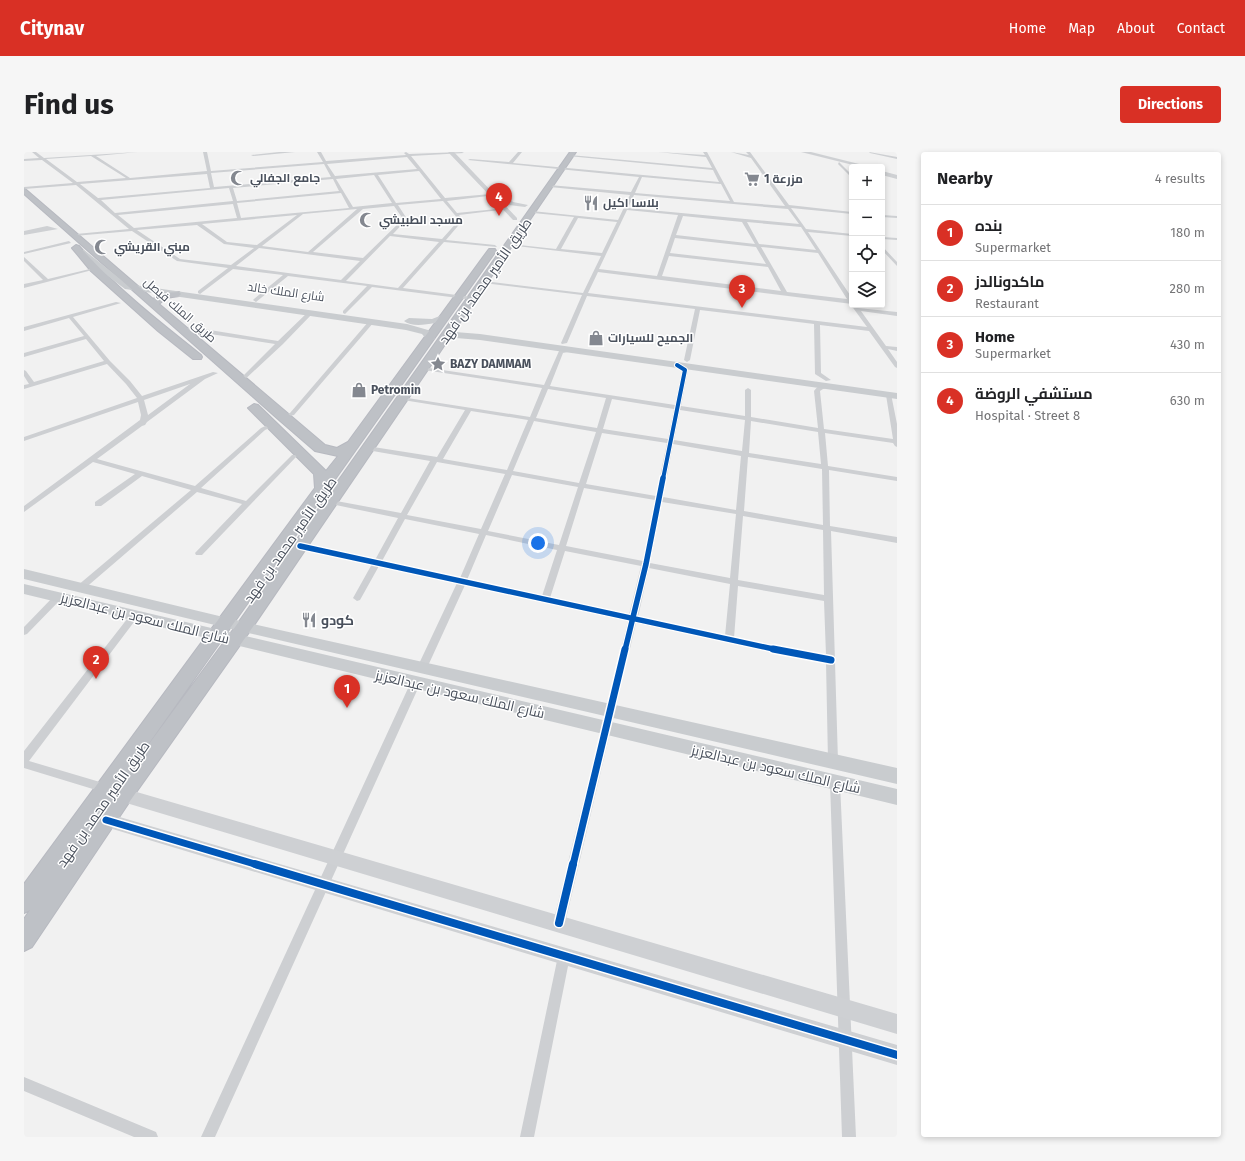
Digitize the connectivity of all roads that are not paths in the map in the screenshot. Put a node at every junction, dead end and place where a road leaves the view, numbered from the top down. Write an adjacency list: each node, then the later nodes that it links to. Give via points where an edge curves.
1 (34, 152): 23 (street)
2 (136, 152): 19 (street)
3 (205, 152): 36 (street)
4 (293, 152): 17 (street)
5 (319, 152): 27 (street)
6 (405, 152): 20 (street)
7 (451, 152): 13 (street); 20 (street); 56 (street)
8 (520, 152): 28 (street)
9 (660, 152): 15 (street)
10 (733, 152): 21 (street)
11 (748, 152): 21 (street)
12 (874, 152): 22 (street)
13 (461, 153): 25 (street)
14 (569, 153): 33 (street); 41 (highway, طريق الأمير محمد بن فهد)
15 (677, 153): 18 (street)
16 (802, 153): 26 (street); 29 (street)
17 (252, 154): 32 (street)
18 (706, 154): 33 (street)
19 (92, 155): 23 (street); 45 (street)
20 (408, 156): 27 (street); 34 (street)
21 (751, 156): 64 (street)
22 (897, 158)
23 (42, 159): 24 (street); 48 (street)
24 (24, 160)
25 (470, 160): 28 (street); 31 (street)
26 (839, 163): 30 (street); 39 (street)
27 (325, 164): 32 (street); 44 (street)
28 (510, 164): 41 (street)
29 (854, 164)
30 (849, 165)
31 (475, 166)
32 (257, 169): 36 (street); 46 (street)
33 (714, 169): 47 (street)
34 (420, 170): 38 (street); 58 (street)
35 (885, 172): 40 (street)
36 (209, 173): 45 (street); 50 (street)
37 (885, 173): 43 (street)
38 (375, 174): 44 (street); 62 (street)
39 (849, 174)
40 (897, 174)
41 (554, 176): 42 (street); 54 (street); 63 (highway, طريق الأمير محمد بن فهد)
42 (641, 176): 47 (street); 54 (street)
43 (897, 177)
44 (332, 178): 46 (street); 53 (street)
45 (130, 180): 48 (street)
46 (260, 180): 49 (street)
47 (722, 183): 60 (street)
48 (77, 184): 52 (street); 57 (street)
49 (231, 187): 50 (street); 61 (street)
50 (212, 188): 57 (street)
51 (496, 188): 55 (street)
52 (24, 189): 89 (highway, طريق الملك فيصل)
53 (341, 192): 61 (street); 65 (street)
54 (634, 192): 60 (street); 67 (street)
55 (502, 194): 56 (street); 63 (street, via 508,200)
56 (492, 195): 58 (street); 72 (street)
57 (97, 199): 70 (street)
58 (445, 199): 62 (street); 71 (street)
59 (24, 201): 81 (highway, طريق الملك فيصل)
60 (733, 201): 64 (street)
61 (236, 202): 70 (street); 77 (street)
62 (396, 204): 66 (street); 85 (street, via 405,220)
63 (529, 206): 72 (highway, طريق الأمير محمد بن فهد); 75 (street); 93 (highway, طريق الأمير محمد بن فهد)
64 (787, 206): 69 (street); 82 (street)
65 (351, 208): 66 (street); 68 (street)
66 (361, 208): 100 (street)
67 (626, 209): 73 (street); 78 (street)
68 (302, 213): 77 (street); 94 (street)
69 (849, 213)
70 (114, 214): 83 (street)
71 (456, 214): 72 (street); 91 (street, via 461,220)
72 (510, 214): 93 (highway, طريق الأمير محمد بن فهد)
73 (681, 214): 79 (street); 87 (street)
74 (885, 214): 76 (street)
75 (576, 217): 78 (street); 95 (street)
76 (897, 217)
77 (239, 219): 80 (street)
78 (620, 221): 102 (street)
79 (744, 221): 82 (street); 92 (street)
80 (197, 223): 83 (street); 94 (street, via 226,243)
81 (52, 225): 84 (street); 84 (street); 89 (highway, طريق الملك فيصل)
82 (803, 228): 86 (street); 98 (street)
83 (132, 229): 89 (street); 109 (street, via 179,260)
84 (24, 232)
85 (390, 235): 91 (street); 104 (street)
86 (849, 235)
87 (673, 236): 92 (street); 101 (street)
88 (885, 238): 90 (street)
89 (72, 239): 97 (highway, طريق الملك فيصل); 99 (street); 113 (highway, طريق الملك فيصل)
90 (897, 239)
91 (443, 241): 93 (street); 120 (street)
92 (758, 245): 98 (street); 108 (street)
93 (503, 246): 95 (street); 117 (highway, طريق الأمير محمد بن فهد); 127 (highway, طريق الأمير محمد بن فهد)
94 (258, 247): 100 (street); 109 (street)
95 (558, 250): 102 (street)
96 (885, 250): 105 (street)
97 (81, 252): 110 (highway, طريق الملك فيصل); 122 (main road, via 120,284)
98 (818, 252): 128 (street)
99 (24, 253)
100 (309, 253): 104 (street)
101 (667, 254): 108 (street); 114 (street)
102 (604, 255): 111 (street)
103 (24, 258): 106 (street)
104 (365, 260): 116 (street)
105 (896, 263)
106 (31, 265): 107 (street); 115 (street)
107 (24, 266)
108 (769, 266): 124 (street)
109 (232, 267): 112 (street); 123 (street)
110 (94, 269): 115 (street); 154 (highway, طريق الملك فيصل)
111 (597, 270): 114 (street); 126 (street)
112 (287, 274): 116 (street); 129 (street)
113 (124, 278): 122 (highway, طريق الملك فيصل); 123 (main road, شارع الملك خالد)
114 (659, 278): 124 (street)
115 (46, 281): 119 (street)
116 (342, 282): 118 (street)
117 (484, 282): 126 (street); 127 (highway, طريق الأمير محمد بن فهد)
118 (371, 285): 120 (street); 136 (street)
119 (24, 286)
120 (400, 289): 127 (street)
121 (152, 290): 122 (highway); 123 (main road); 125 (main road, شارع الملك خالد)
122 (138, 291): 132 (highway, طريق الملك فيصل); 154 (highway, via 138,301)
123 (196, 292): 129 (main road, شارع الملك خالد)
124 (785, 293): 131 (street)
125 (176, 294): 132 (highway, via 159,297); 137 (main road, شارع الملك خالد)
126 (585, 294): 133 (street); 151 (street)
127 (465, 298): 140 (highway, طريق الأمير محمد بن فهد)
128 (849, 298)
129 (256, 300): 136 (main road, شارع الملك خالد)
130 (118, 303): 139 (street)
131 (849, 303)
132 (154, 305): 146 (highway, طريق الملك فيصل)
133 (698, 308): 142 (street); 156 (street)
134 (856, 308): 145 (street)
135 (871, 308): 138 (street)
136 (345, 312): 143 (main road, شارع الملك خالد)
137 (310, 313): 141 (main road, شارع الملك خالد); 150 (street)
138 (897, 314)
139 (70, 316): 144 (street); 148 (street)
140 (452, 318): 143 (main road, شارع الملك خالد); 147 (main road, via 460,325); 149 (highway, طريق الأمير محمد بن فهد)
141 (371, 322): 143 (main road, شارع الملك خالد); 176 (street, via 292,414)
142 (817, 323): 145 (street); 164 (street, via 818,375)
143 (410, 324): 149 (main road, شارع الملك خالد)
144 (24, 329)
145 (870, 329): 152 (street)
146 (184, 331): 150 (street, via 191,329); 169 (highway, طريق الملك فيصل)
147 (482, 334): 149 (main road); 151 (main road)
148 (87, 337): 155 (street); 157 (street)
149 (437, 338): 160 (highway, طريق الأمير محمد بن فهد); 186 (highway, طريق الأمير محمد بن فهد)
150 (281, 343): 169 (street)
151 (567, 346): 156 (main road); 158 (main road); 166 (street, via 561,352)
152 (883, 347): 153 (street); 159 (street)
153 (897, 349)
154 (191, 352): 162 (highway, طريق الملك فيصل)
155 (24, 355)
156 (687, 360): 164 (main road)
157 (108, 362): 165 (street); 172 (street)
158 (677, 365): 164 (main road); 174 (street, via 685,370)
159 (897, 366)
160 (424, 368): 166 (street); 173 (highway, طريق الأمير محمد بن فهد)
161 (24, 372): 165 (street)
162 (218, 376): 163 (street)
163 (203, 377): 172 (street); 179 (street)
164 (828, 383): 170 (main road); 182 (street, via 817,391)
165 (33, 384): 167 (street)
166 (545, 386): 171 (street); 177 (street)
167 (24, 387)
168 (748, 390): 178 (street)
169 (238, 391): 176 (highway, طريق الملك فيصل); 180 (highway, طريق الملك فيصل)
170 (894, 393): 185 (street)
171 (610, 397): 174 (street); 181 (street)
172 (141, 398): 179 (street, via 145,411); 183 (street)
173 (403, 398): 175 (street); 186 (highway, طريق الأمير محمد بن فهد)
174 (678, 408): 178 (street); 184 (street)
175 (469, 409): 177 (street); 190 (street)
176 (282, 417): 187 (highway, طريق الملك فيصل)
177 (532, 419): 181 (street); 193 (street)
178 (748, 419): 182 (street); 188 (street)
179 (143, 424): 191 (street)
180 (272, 425): 189 (highway, طريق الملك فيصل); 198 (street, via 263,428)
181 (599, 430): 184 (street); 196 (street)
182 (822, 430): 185 (street); 192 (street)
183 (24, 439)
184 (672, 442): 188 (street); 199 (street)
185 (897, 443)
186 (361, 445): 187 (highway, via 339,452); 190 (street); 197 (highway, طريق الأمير محمد بن فهد); 200 (highway, طريق الأمير محمد بن فهد)
187 (320, 448): 189 (highway, via 316,455)
188 (744, 454): 192 (street); 204 (street)
189 (299, 455): 197 (highway, طريق الملك فيصل, via 321,473); 201 (street)
190 (437, 459): 193 (street); 205 (street)
191 (93, 460): 194 (street); 203 (street)
192 (825, 467): 195 (street); 206 (street)
193 (508, 471): 196 (street); 207 (street)
194 (140, 474): 198 (street); 202 (street)
195 (897, 479)
196 (582, 484): 199 (street); 210 (street)
197 (321, 487): 226 (highway, طريق الأمير محمد بن فهد)
198 (195, 490): 201 (street); 218 (street)
199 (660, 498): 204 (street); 213 (street)
200 (331, 502): 205 (street); 209 (highway, طريق الأمير محمد بن فهد)
201 (246, 503): 211 (street)
202 (98, 504)
203 (24, 510)
204 (739, 512): 206 (street); 217 (street)
205 (403, 516): 207 (street); 212 (street)
206 (827, 528): 208 (street); 222 (street)
207 (483, 532): 210 (street); 216 (street)
208 (897, 540)
209 (300, 546): 212 (street); 228 (highway, طريق الأمير محمد بن فهد)
210 (561, 547): 213 (street); 223 (street)
211 (199, 553)
212 (377, 563): 216 (street); 221 (street)
213 (646, 564): 217 (street); 225 (street)
214 (24, 574): 218 (main road, شارع الملك سعود بن عبدالعزيز)
215 (24, 582): 218 (main road, via 70,593)
216 (462, 582): 223 (street); 231 (street)
217 (734, 582): 222 (street); 229 (street)
218 (80, 588): 226 (main road, شارع الملك سعود بن عبدالعزيز)
219 (24, 589): 220 (main road, شارع الملك سعود بن عبدالعزيز)
220 (58, 597): 224 (main road, شارع الملك سعود بن عبدالعزيز); 227 (street)
221 (357, 598)
222 (829, 599): 230 (street)
223 (545, 600): 225 (street)
224 (134, 616): 226 (main road, شارع الملك سعود بن عبدالعزيز); 235 (street)
225 (634, 619): 229 (street); 233 (street)
226 (221, 629): 228 (main road, شارع الملك سعود بن عبدالعزيز); 240 (highway, طريق الأمير محمد بن فهد)
227 (24, 632)
228 (239, 634): 231 (main road, شارع الملك سعود بن عبدالعزيز); 232 (main road, شارع الملك سعود بن عبدالعزيز); 241 (highway, طريق الأمير محمد بن فهد)
229 (729, 640): 230 (street)
230 (831, 660): 236 (street)
231 (422, 668): 233 (main road, شارع الملك سعود بن عبدالعزيز)
232 (416, 684): 234 (main road, شارع الملك سعود بن عبدالعزيز); 244 (street)
233 (612, 710): 234 (street); 236 (main road, شارع الملك سعود بن عبدالعزيز)
234 (607, 729): 239 (main road, شارع الملك سعود بن عبدالعزيز); 247 (street)
235 (24, 759)
236 (833, 761): 238 (main road, شارع الملك سعود بن عبدالعزيز)
237 (24, 764): 240 (street)
238 (897, 776)
239 (835, 783): 242 (main road, شارع الملك سعود بن عبدالعزيز); 250 (street)
240 (106, 788): 246 (highway, طريق الأمير محمد بن فهد)
241 (123, 795): 243 (highway, طريق الأمير محمد بن فهد); 244 (street)
242 (897, 797)
243 (106, 820): 245 (street); 248 (highway, طريق الأمير محمد بن فهد)
244 (335, 857): 245 (street); 247 (street)
245 (324, 884): 249 (street); 256 (street)
246 (24, 902)
247 (559, 923): 250 (street)
248 (24, 940)
249 (564, 956): 252 (street); 257 (street)
250 (844, 1008): 251 (street); 252 (street)
251 (897, 1024)
252 (846, 1040): 253 (street); 258 (street)
253 (897, 1055)
254 (24, 1084): 255 (street)
255 (151, 1137)
256 (208, 1137)
257 (527, 1137)
258 (849, 1137)

